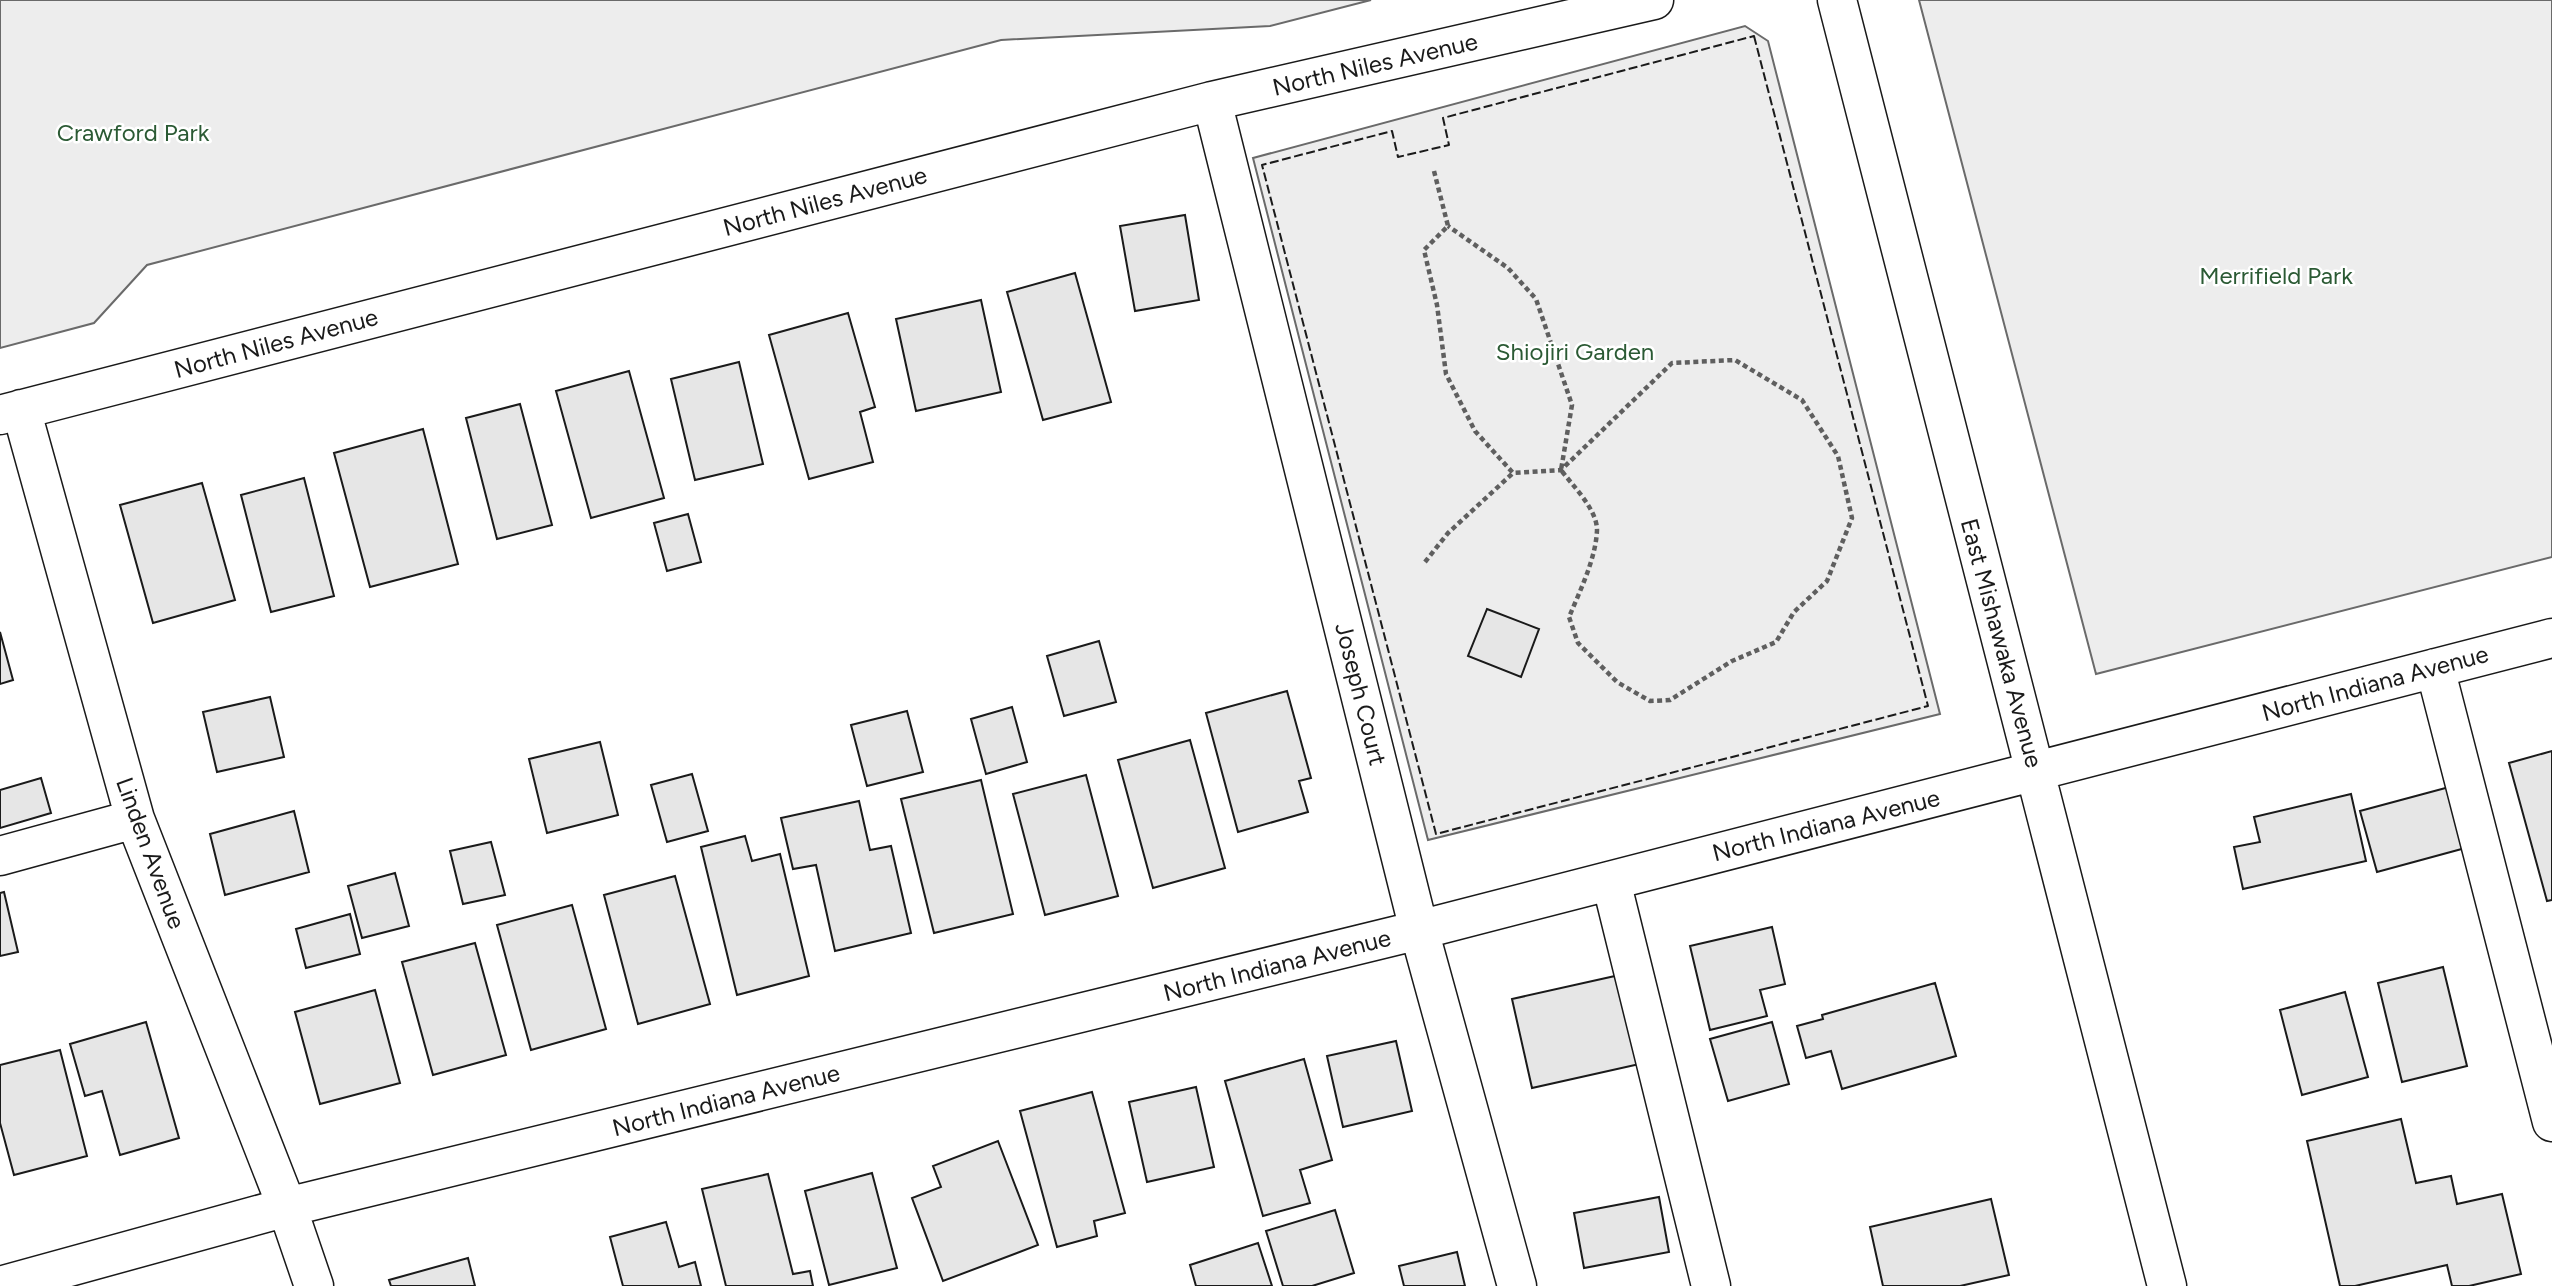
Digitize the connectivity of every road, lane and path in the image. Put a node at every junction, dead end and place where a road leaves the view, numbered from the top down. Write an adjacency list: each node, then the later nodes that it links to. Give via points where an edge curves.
1 (1654, 0): 3 (street, North Niles Avenue)
2 (1838, 0): 12 (street, East Mishawaka Avenue)
3 (1212, 101): 6 (street, North Niles Avenue); 16 (street, Joseph Court)
4 (1434, 171): 5 (path)
5 (1448, 226): 7 (path, via 1508,268 1536,299 1572,405); 8 (path, via 1424,250 1446,374 1475,431)
6 (10, 412): 13 (street, Linden Avenue)
7 (1560, 470): 7 (path, via 1672,363 1735,360 1802,400 1838,456 1852,518 1827,581 1794,611 1776,642 1732,661 1670,700 1650,701 1617,682 1578,643 1569,617 1584,581 1597,528 1584,500); 8 (path)
8 (1513, 474): 9 (path, via 1448,533)
9 (1425, 562)
10 (2552, 638): 11 (street, North Indiana Avenue)
11 (2435, 668): 12 (street, North Indiana Avenue); 17 (street)
12 (2035, 771): 15 (street, North Indiana Avenue); 24 (street, East Mishawaka Avenue)
13 (135, 819): 14 (street); 19 (street, Linden Avenue)
14 (0, 856)
15 (1611, 881): 16 (street, North Indiana Avenue); 23 (street)
16 (1419, 930): 19 (street, North Indiana Avenue); 22 (street, Joseph Court)
17 (2544, 1056): 18 (street)
18 (2552, 1122)
19 (287, 1207): 20 (street, North Indiana Avenue); 21 (street, Linden Avenue)
20 (0, 1286)
21 (314, 1286)
22 (1517, 1286)
23 (1711, 1286)
24 (2167, 1286)

